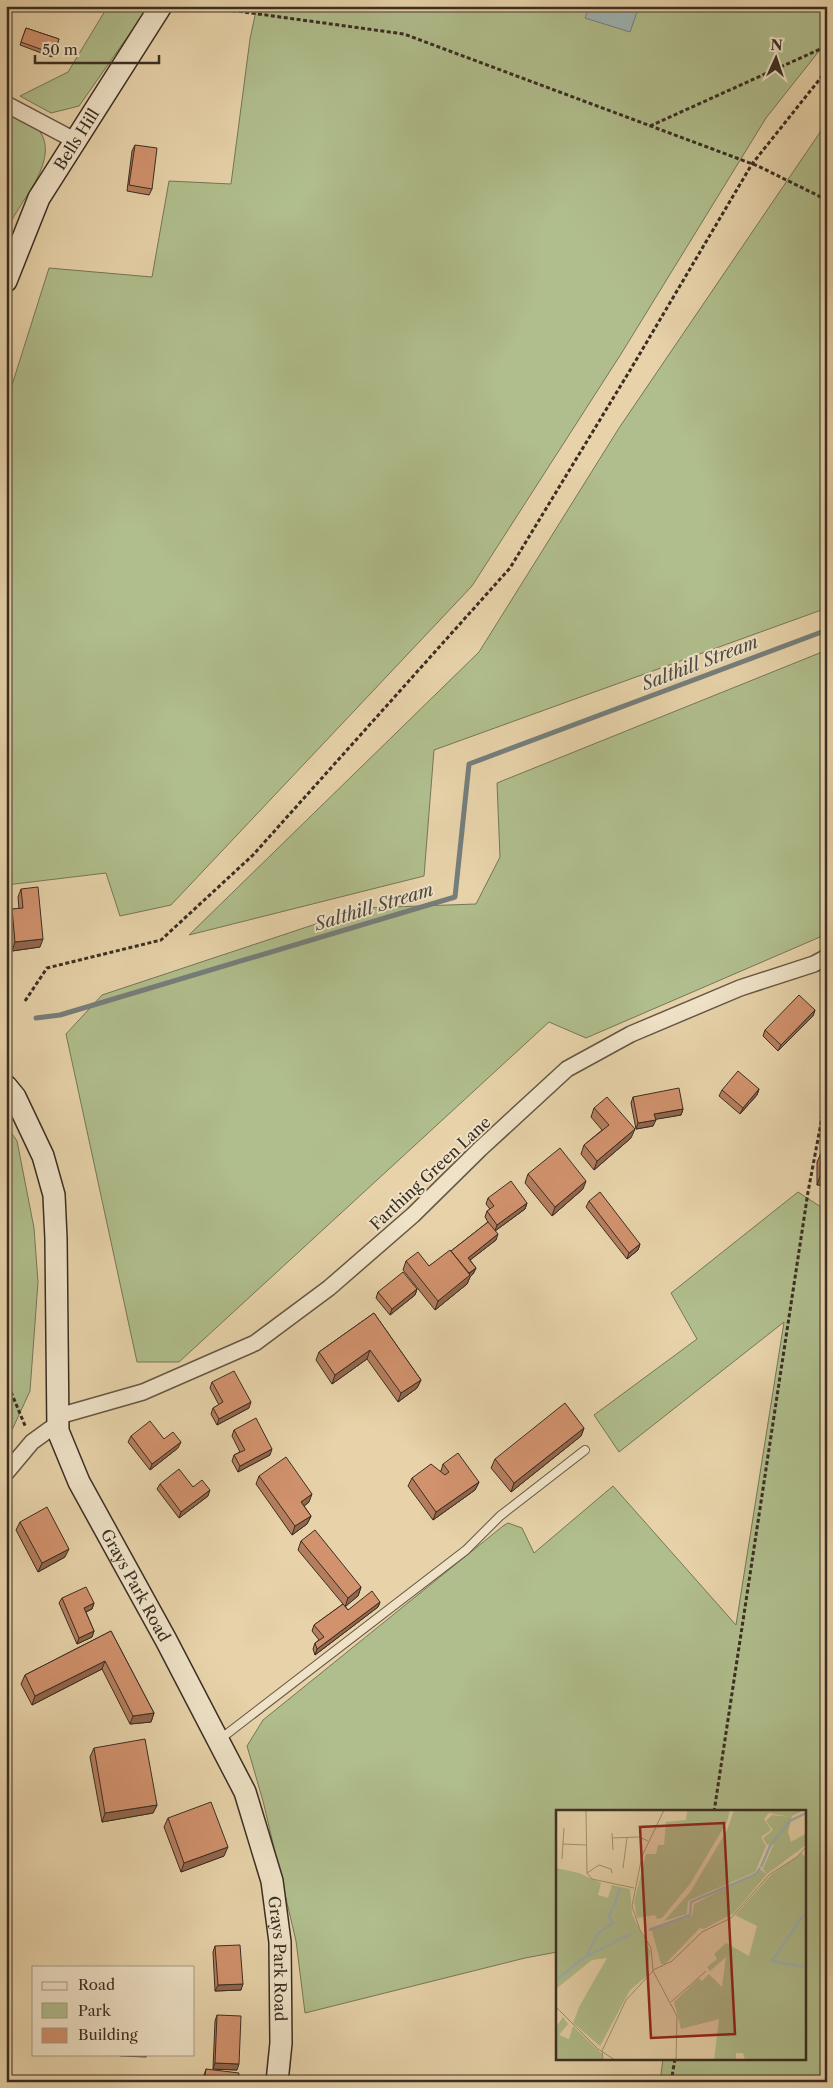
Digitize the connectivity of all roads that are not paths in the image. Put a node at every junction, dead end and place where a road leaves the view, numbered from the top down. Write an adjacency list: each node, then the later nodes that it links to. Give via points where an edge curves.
1 (161, 6): 3 (main road, Bells Hill)
2 (6, 104): 3 (street)
3 (76, 141): 4 (main road, Bells Hill, via 39,198)
4 (6, 280)
5 (827, 958): 7 (street, Farthing Green Lane, via 740,988 631,1034 567,1069 413,1215 330,1288 254,1343 143,1392)
6 (6, 1086): 7 (main road, Grays Park Road, via 15,1097 43,1156 54,1195)
7 (58, 1424): 9 (street, Farthing Green Lane, via 32,1442); 10 (main road, Grays Park Road, via 79,1482)
8 (585, 1450): 10 (lane, via 500,1516 466,1550)
9 (6, 1473)
10 (219, 1740): 11 (main road, Grays Park Road, via 245,1792 272,1880 280,1942 281,2043)
11 (277, 2082)

